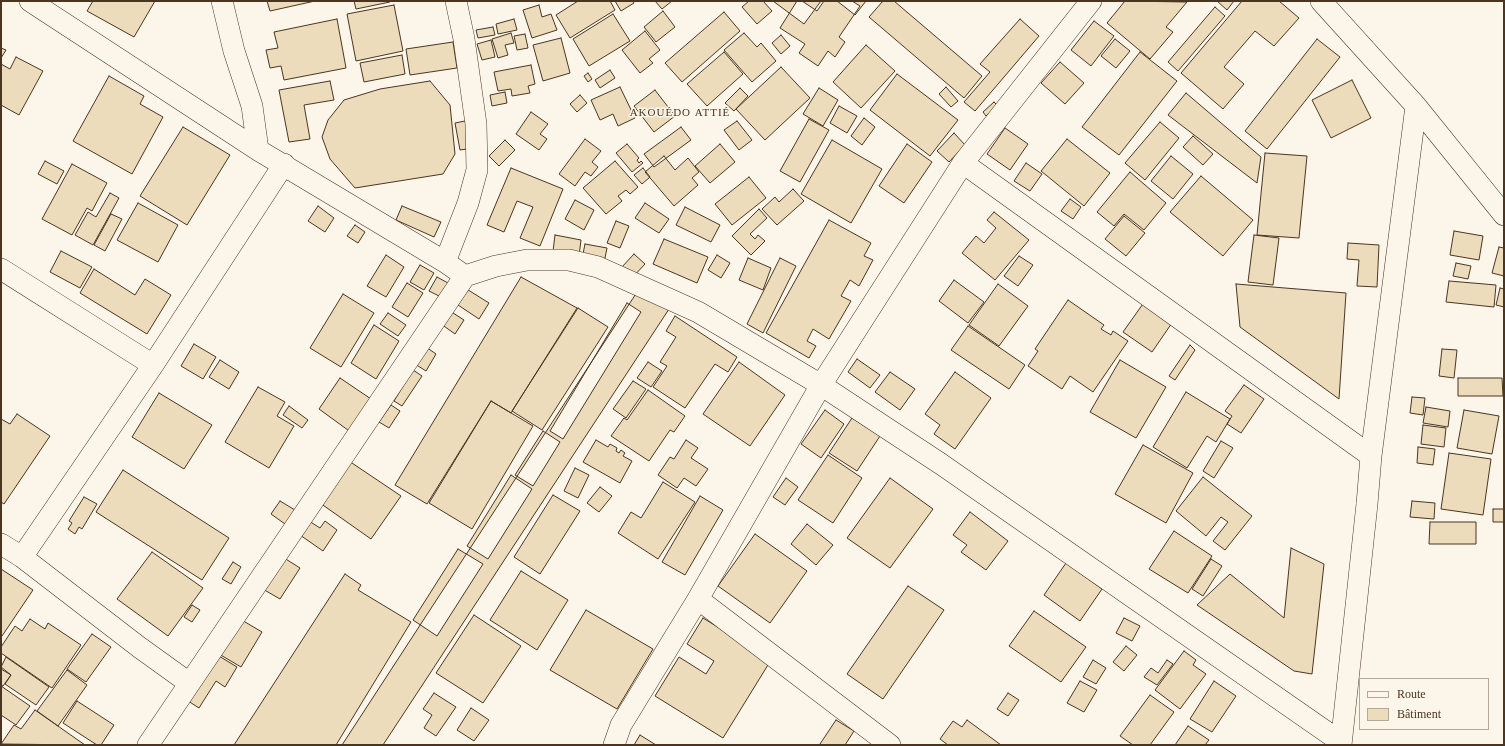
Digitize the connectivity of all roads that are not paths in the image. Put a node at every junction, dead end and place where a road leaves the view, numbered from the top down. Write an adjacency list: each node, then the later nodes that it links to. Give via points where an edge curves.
1 (30, 1): 7 (street)
2 (222, 1): 7 (street, via 234,51 252,106)
3 (456, 1): 11 (street, via 476,124 477,170 468,203)
4 (1091, 1): 8 (street)
5 (1321, 1): 6 (street)
6 (1416, 106): 10 (street); 16 (street)
7 (258, 150): 9 (street)
8 (963, 163): 15 (street); 16 (street)
9 (284, 164): 11 (street); 14 (street)
10 (1504, 215)
11 (445, 262): 13 (street)
12 (1, 269): 14 (street)
13 (465, 276): 15 (street, via 496,266 528,260 569,260 598,267 698,312); 20 (street)
14 (153, 365): 18 (street)
15 (821, 385): 19 (street); 21 (street, via 942,464)
16 (1371, 456): 21 (street)
17 (1, 544): 18 (street)
18 (22, 557): 20 (street)
19 (698, 598): 23 (street, via 621,725); 24 (street)
20 (189, 683): 22 (street)
21 (1341, 743)
22 (148, 745)
23 (614, 745)
24 (890, 745)

